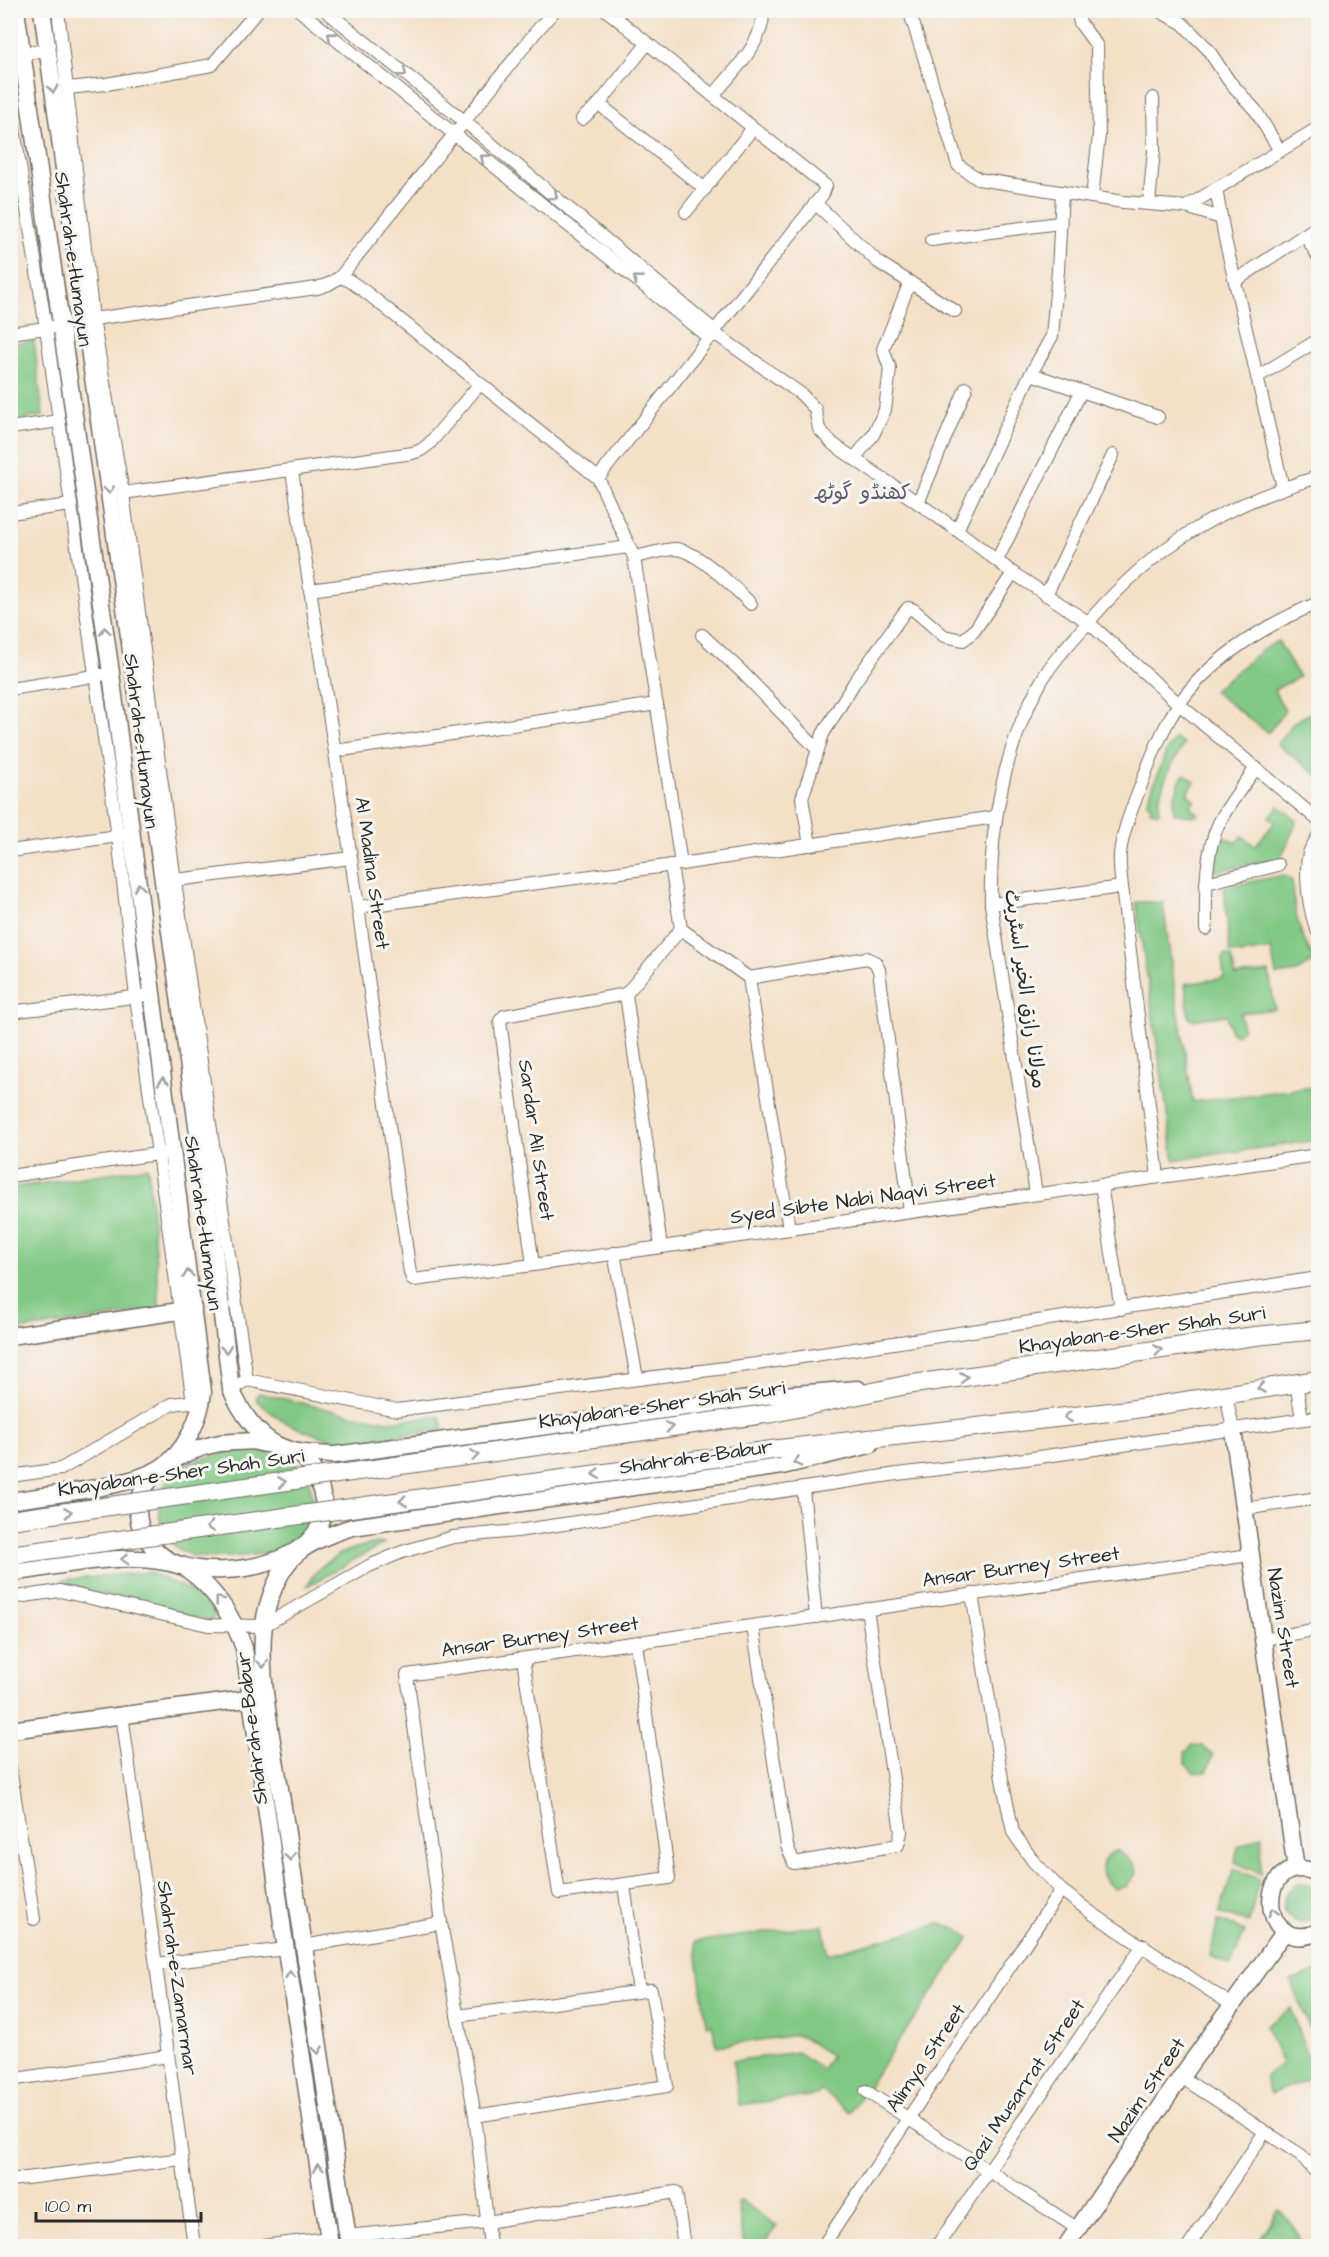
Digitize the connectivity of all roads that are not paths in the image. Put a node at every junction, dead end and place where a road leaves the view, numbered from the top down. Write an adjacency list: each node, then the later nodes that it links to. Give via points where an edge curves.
1 (16, 10): 15 (main road, Shahrah-e-Humayun)
2 (42, 10): 14 (main road, Shahrah-e-Humayun)
3 (58, 10): 16 (street)
4 (258, 10): 16 (street, via 212,65)
5 (299, 10): 25 (street, one-way to 5)
6 (325, 10): 22 (street, one-way to 22)
7 (555, 10): 22 (street)
8 (606, 10): 13 (street)
9 (762, 10): 17 (street, via 757,41)
10 (909, 10): 29 (street, via 958,165 978,178)
11 (1077, 10): 30 (street, via 1080,23 1097,46 1099,135)
12 (1157, 10): 26 (street, via 1182,23 1207,48 1256,111)
13 (647, 44): 17 (street); 20 (street)
14 (48, 50): 15 (street); 95 (main road, Shahrah-e-Humayun, one-way to 95)
15 (16, 54): 46 (main road, Shahrah-e-Humayun)
16 (68, 88): 45 (street)
17 (713, 96): 23 (street)
18 (1153, 98): 32 (street)
19 (10, 104): 46 (street)
20 (599, 104): 21 (street); 27 (street)
21 (582, 119)
22 (464, 121): 25 (street); 48 (street, one-way to 48)
23 (753, 128): 27 (street); 31 (street, via 826,186)
24 (1318, 128): 26 (street)
25 (454, 134): 41 (street); 48 (street, one-way to 25)
26 (1280, 151): 28 (street)
27 (705, 189): 34 (street)
28 (1216, 189): 33 (street); 35 (street)
29 (1062, 192): 30 (street); 36 (street)
30 (1092, 197): 32 (street)
31 (815, 202): 43 (street, via 878,262); 48 (street)
32 (1149, 204): 33 (street)
33 (1186, 207): 35 (street)
34 (687, 212)
35 (1221, 218): 42 (street)
36 (1059, 223): 39 (street); 50 (street, via 1052,336)
37 (1318, 226): 38 (street)
38 (1305, 235): 40 (street); 42 (street)
39 (931, 240)
40 (1318, 256)
41 (340, 277): 45 (street, via 317,288); 52 (street, via 368,293)
42 (1235, 281): 51 (street)
43 (910, 282): 44 (street); 59 (street, via 883,349 890,368 885,410 873,435)
44 (955, 311)
45 (93, 319): 64 (street)
46 (53, 327): 47 (street); 56 (street); 78 (main road, Shahrah-e-Humayun, one-way to 46)
47 (10, 333)
48 (713, 334): 59 (street, via 801,394 815,409 819,429); 62 (street)
49 (1318, 340): 51 (street)
50 (1031, 374): 54 (street); 68 (street)
51 (1257, 377): 63 (street)
52 (479, 385): 60 (street, via 422,450); 62 (street)
53 (966, 388): 65 (street)
54 (1081, 392): 55 (street); 70 (street)
55 (1158, 417)
56 (59, 421): 57 (street); 66 (street)
57 (10, 428)
58 (1113, 455): 73 (street)
59 (854, 459): 65 (street)
60 (292, 471): 64 (street); 72 (street, Al Madina Street)
61 (1318, 477): 63 (street, مولانا رازق الخیر اسٹریٹ)
62 (598, 478): 69 (street)
63 (1283, 488): 76 (street, مولانا رازق الخیر اسٹریٹ, via 1192,530 1158,552)
64 (123, 493): 95 (street)
65 (918, 503): 68 (street)
66 (70, 504): 67 (street); 79 (street)
67 (10, 513)
68 (957, 530): 70 (street)
69 (632, 552): 72 (street); 75 (street, via 676,549 723,576); 81 (street)
70 (997, 560): 71 (street)
71 (1013, 573): 73 (street); 83 (street, via 974,631 963,640 944,636 908,608 854,683 823,734)
72 (310, 590): 84 (street, Al Madina Street)
73 (1046, 595): 76 (street)
74 (1318, 603): 82 (street, via 1268,627 1233,651 1202,676)
75 (751, 604)
76 (1088, 622): 82 (street); 86 (street, مولانا رازق الخیر اسٹریٹ, via 1041,680 1008,764)
77 (702, 635): 83 (street)
78 (111, 673): 79 (street); 88 (main road, Shahrah-e-Humayun)
79 (94, 676): 80 (street); 88 (street)
80 (10, 689)
81 (657, 704): 84 (street); 93 (street)
82 (1179, 704): 85 (street); 97 (street, via 1150,759 1134,805 1120,854)
83 (818, 750): 90 (street, via 802,798)
84 (335, 752): 92 (street, Al Madina Street)
85 (1256, 768): 87 (street); 96 (street, via 1218,825)
86 (995, 817): 90 (street); 98 (street, مولانا رازق الخیر اسٹریٹ)
87 (1318, 820)
88 (125, 835): 91 (street); 105 (main road, Shahrah-e-Humayun)
89 (1318, 836): 102 (street, via 1309,852 1308,888 1312,920)
90 (810, 845): 93 (street)
91 (10, 851)
92 (351, 858): 95 (street); 99 (street, Al Madina Street)
93 (676, 865): 99 (street); 100 (street)
94 (1278, 865): 96 (street)
95 (169, 881): 107 (main road, Shahrah-e-Humayun); 126 (street)
96 (1206, 883): 101 (street)
97 (1122, 886): 98 (street); 111 (street)
98 (991, 904): 113 (street, مولانا رازق الخیر اسٹریٹ)
99 (358, 907): 120 (street, Al Madina Street)
100 (681, 929): 103 (street); 104 (street)
101 (1206, 930)
102 (1318, 932)
103 (749, 978): 114 (street, via 867,958 875,962); 115 (street)
104 (626, 994): 116 (street); 118 (street, Sardar Ali Street, via 504,1016 500,1021)
105 (144, 996): 106 (street); 108 (main road, Shahrah-e-Humayun)
106 (10, 1012)
107 (200, 1150): 108 (main road); 130 (main road, Shahrah-e-Humayun, one-way to 130)
108 (165, 1153): 110 (street); 122 (main road, Shahrah-e-Humayun)
109 (1318, 1155): 111 (street, Syed Sibte Nabi Naqvi Street)
110 (10, 1176)
111 (1158, 1177): 112 (street, Syed Sibte Nabi Naqvi Street)
112 (1101, 1185): 113 (street, Syed Sibte Nabi Naqvi Street); 121 (street)
113 (1036, 1194): 114 (street, Syed Sibte Nabi Naqvi Street)
114 (910, 1212): 115 (street, Syed Sibte Nabi Naqvi Street)
115 (789, 1229): 116 (street, Syed Sibte Nabi Naqvi Street)
116 (662, 1247): 117 (street, Syed Sibte Nabi Naqvi Street)
117 (614, 1253): 118 (street, Syed Sibte Nabi Naqvi Street); 125 (street)
118 (533, 1265): 120 (street, Syed Sibte Nabi Naqvi Street)
119 (1318, 1278): 121 (street)
120 (413, 1280)
121 (1121, 1308): 125 (street, via 756,1365)
122 (187, 1310): 124 (main road); 132 (main road, Shahrah-e-Humayun)
123 (1318, 1330): 129 (main road, Khayaban-e-Sher Shah Suri, one-way to 123)
124 (10, 1336)
125 (637, 1378): 126 (street, via 397,1410)
126 (247, 1380): 130 (street)
127 (1318, 1380): 128 (main road)
128 (1296, 1382): 131 (main road, one-way to 131); 134 (street)
129 (906, 1385): 137 (main road, via 771,1396 335,1455); 144 (main road, Khayaban-e-Sher Shah Suri, one-way to 129, bridge, via 773,1413)
130 (231, 1389): 132 (main road); 137 (main road, Shahrah-e-Humayun, via 250,1421)
131 (1226, 1394): 135 (street); 136 (main road, one-way to 136, via 1128,1410)
132 (199, 1398): 138 (main road, Shahrah-e-Humayun, via 198,1417 190,1434); 139 (street, via 172,1404 61,1469)
133 (1318, 1417): 134 (street)
134 (1302, 1419): 135 (street)
135 (1233, 1430): 140 (street); 143 (main road, Nazim Street)
136 (915, 1435): 145 (main road, Shahrah-e-Babur, one-way to 145, via 782,1466 352,1527); 146 (main road, one-way to 146, bridge, via 779,1449)
137 (279, 1446): 138 (main road, via 252,1441 219,1443 189,1452); 145 (main road, via 304,1458 317,1476 324,1497 321,1519 313,1535)
138 (163, 1466): 142 (main road, via 107,1485); 148 (main road, via 148,1481 140,1497 138,1518 146,1540 161,1556)
139 (10, 1476)
140 (803, 1489): 153 (street); 154 (street, via 453,1537 369,1566)
141 (1318, 1498): 143 (street)
142 (10, 1501)
143 (1244, 1509): 147 (main road, Nazim Street)
144 (10, 1520)
145 (297, 1551): 148 (main road, via 271,1563 240,1570 210,1571); 154 (main road, Shahrah-e-Babur, via 274,1587)
146 (10, 1555)
147 (1250, 1555): 150 (street, Ansar Burney Street); 158 (main road, Nazim Street)
148 (183, 1566): 149 (main road, one-way to 149, via 135,1559); 156 (main road, Shahrah-e-Babur, one-way to 148, via 215,1594)
149 (10, 1573)
150 (972, 1594): 152 (street, Ansar Burney Street); 168 (street, via 1013,1832 1033,1861)
151 (10, 1598): 156 (street, via 60,1591 208,1625)
152 (867, 1609): 153 (street, Ansar Burney Street); 155 (street, via 901,1832 898,1845 794,1863 787,1846)
153 (816, 1617): 155 (street, Ansar Burney Street)
154 (263, 1626): 156 (street); 161 (main road, Shahrah-e-Babur, one-way to 161)
155 (753, 1626): 159 (street, Ansar Burney Street)
156 (236, 1627): 161 (main road, Shahrah-e-Babur)
157 (1318, 1629): 158 (street)
158 (1264, 1639): 165 (main road, Nazim Street)
159 (636, 1643): 160 (street, Ansar Burney Street); 167 (street, via 669,1878)
160 (523, 1659): 167 (street, via 559,1893); 170 (street, Ansar Burney Street, via 407,1675)
161 (259, 1698): 162 (main road); 174 (main road, Shahrah-e-Babur, one-way to 174); 175 (main road, Shahrah-e-Babur)
162 (122, 1714): 163 (main road); 176 (street, Shahrah-e-Zamarmar)
163 (10, 1730)
164 (10, 1767): 169 (street)
165 (1296, 1869): 166 (main road); 171 (main road, one-way to 165, via 1270,1910 1270,1896 1284,1874)
166 (1318, 1873)
167 (624, 1885): 177 (street)
168 (1061, 1890): 173 (street); 185 (street, Alimya Street)
169 (34, 1919)
170 (441, 1923): 174 (street); 179 (street, Ansar Burney Street)
171 (1285, 1931): 172 (main road, via 1298,1936); 178 (main road, Nazim Street)
172 (1318, 1932)
173 (1143, 1945): 178 (street); 188 (street, Qazi Musarrat Street)
174 (303, 1946): 191 (main road, Shahrah-e-Babur, one-way to 191)
175 (286, 1949): 176 (street); 192 (main road, Shahrah-e-Babur, one-way to 175)
176 (156, 1964): 180 (street, Shahrah-e-Zamarmar)
177 (639, 1991): 179 (street); 184 (street, via 651,1990 667,2086)
178 (1232, 2005): 181 (main road, Nazim Street)
179 (457, 2016): 184 (street, Ansar Burney Street)
180 (168, 2056): 182 (street); 187 (street, Shahrah-e-Zamarmar)
181 (1181, 2076): 186 (street); 194 (main road, Nazim Street)
182 (10, 2080)
183 (866, 2091): 185 (street)
184 (475, 2116): 193 (street, Ansar Burney Street)
185 (908, 2119): 188 (street); 201 (street, Alimya Street)
186 (1264, 2133): 189 (street, via 1301,2155); 204 (street)
187 (182, 2158): 190 (street); 197 (street, Shahrah-e-Zamarmar)
188 (988, 2172): 194 (street); 202 (street, Qazi Musarrat Street)
189 (1318, 2175)
190 (10, 2180)
191 (341, 2194): 192 (main road); 195 (main road, Shahrah-e-Babur)
192 (322, 2196): 196 (main road, Shahrah-e-Babur)
193 (487, 2222): 195 (street); 199 (street, Ansar Burney Street); 200 (street, via 676,2192)
194 (1078, 2229): 203 (main road, Nazim Street)
195 (348, 2241)
196 (329, 2242): 198 (street)
197 (194, 2247)
198 (262, 2247)
199 (490, 2247)
200 (684, 2247)
201 (823, 2247)
202 (938, 2247)
203 (1066, 2247)
204 (1189, 2247)

